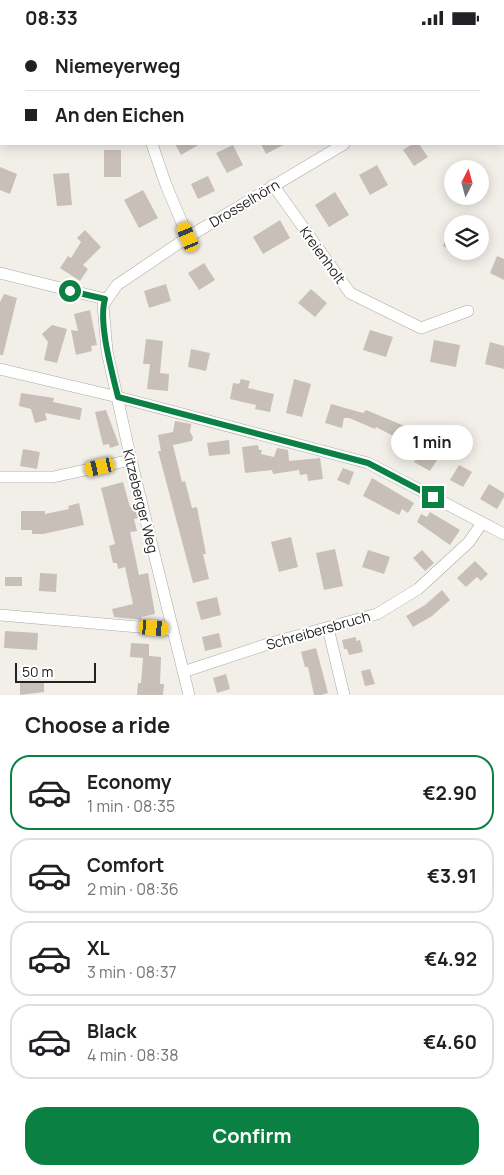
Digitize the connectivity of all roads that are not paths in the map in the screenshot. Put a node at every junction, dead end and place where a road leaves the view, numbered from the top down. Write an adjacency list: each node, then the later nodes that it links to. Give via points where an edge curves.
1 (152, 145): 4 (street)
2 (342, 145): 3 (street, Drosselhörn)
3 (273, 185): 4 (street, Drosselhörn); 7 (street, Kreienholt, via 350,293 421,328)
4 (188, 237): 6 (street, Drosselhörn, via 117,285)
5 (0, 273): 6 (street)
6 (104, 302): 9 (street, Kitzeberger Weg, via 107,351)
7 (468, 311)
8 (0, 369): 9 (street)
9 (118, 397): 10 (street, Kitzeberger Weg); 12 (street, via 368,463)
10 (131, 459): 11 (street, via 53,477); 16 (street, Kitzeberger Weg)
11 (0, 477)
12 (482, 523): 13 (street); 15 (street, Schreibersbruch, via 469,542 418,589 377,614)
13 (504, 534)
14 (0, 615): 16 (street)
15 (328, 627): 17 (street, Schreibersbruch); 19 (street)
16 (173, 630): 17 (street, Kitzeberger Weg)
17 (183, 672): 18 (street, Kitzeberger Weg)
18 (189, 695)
19 (344, 695)

